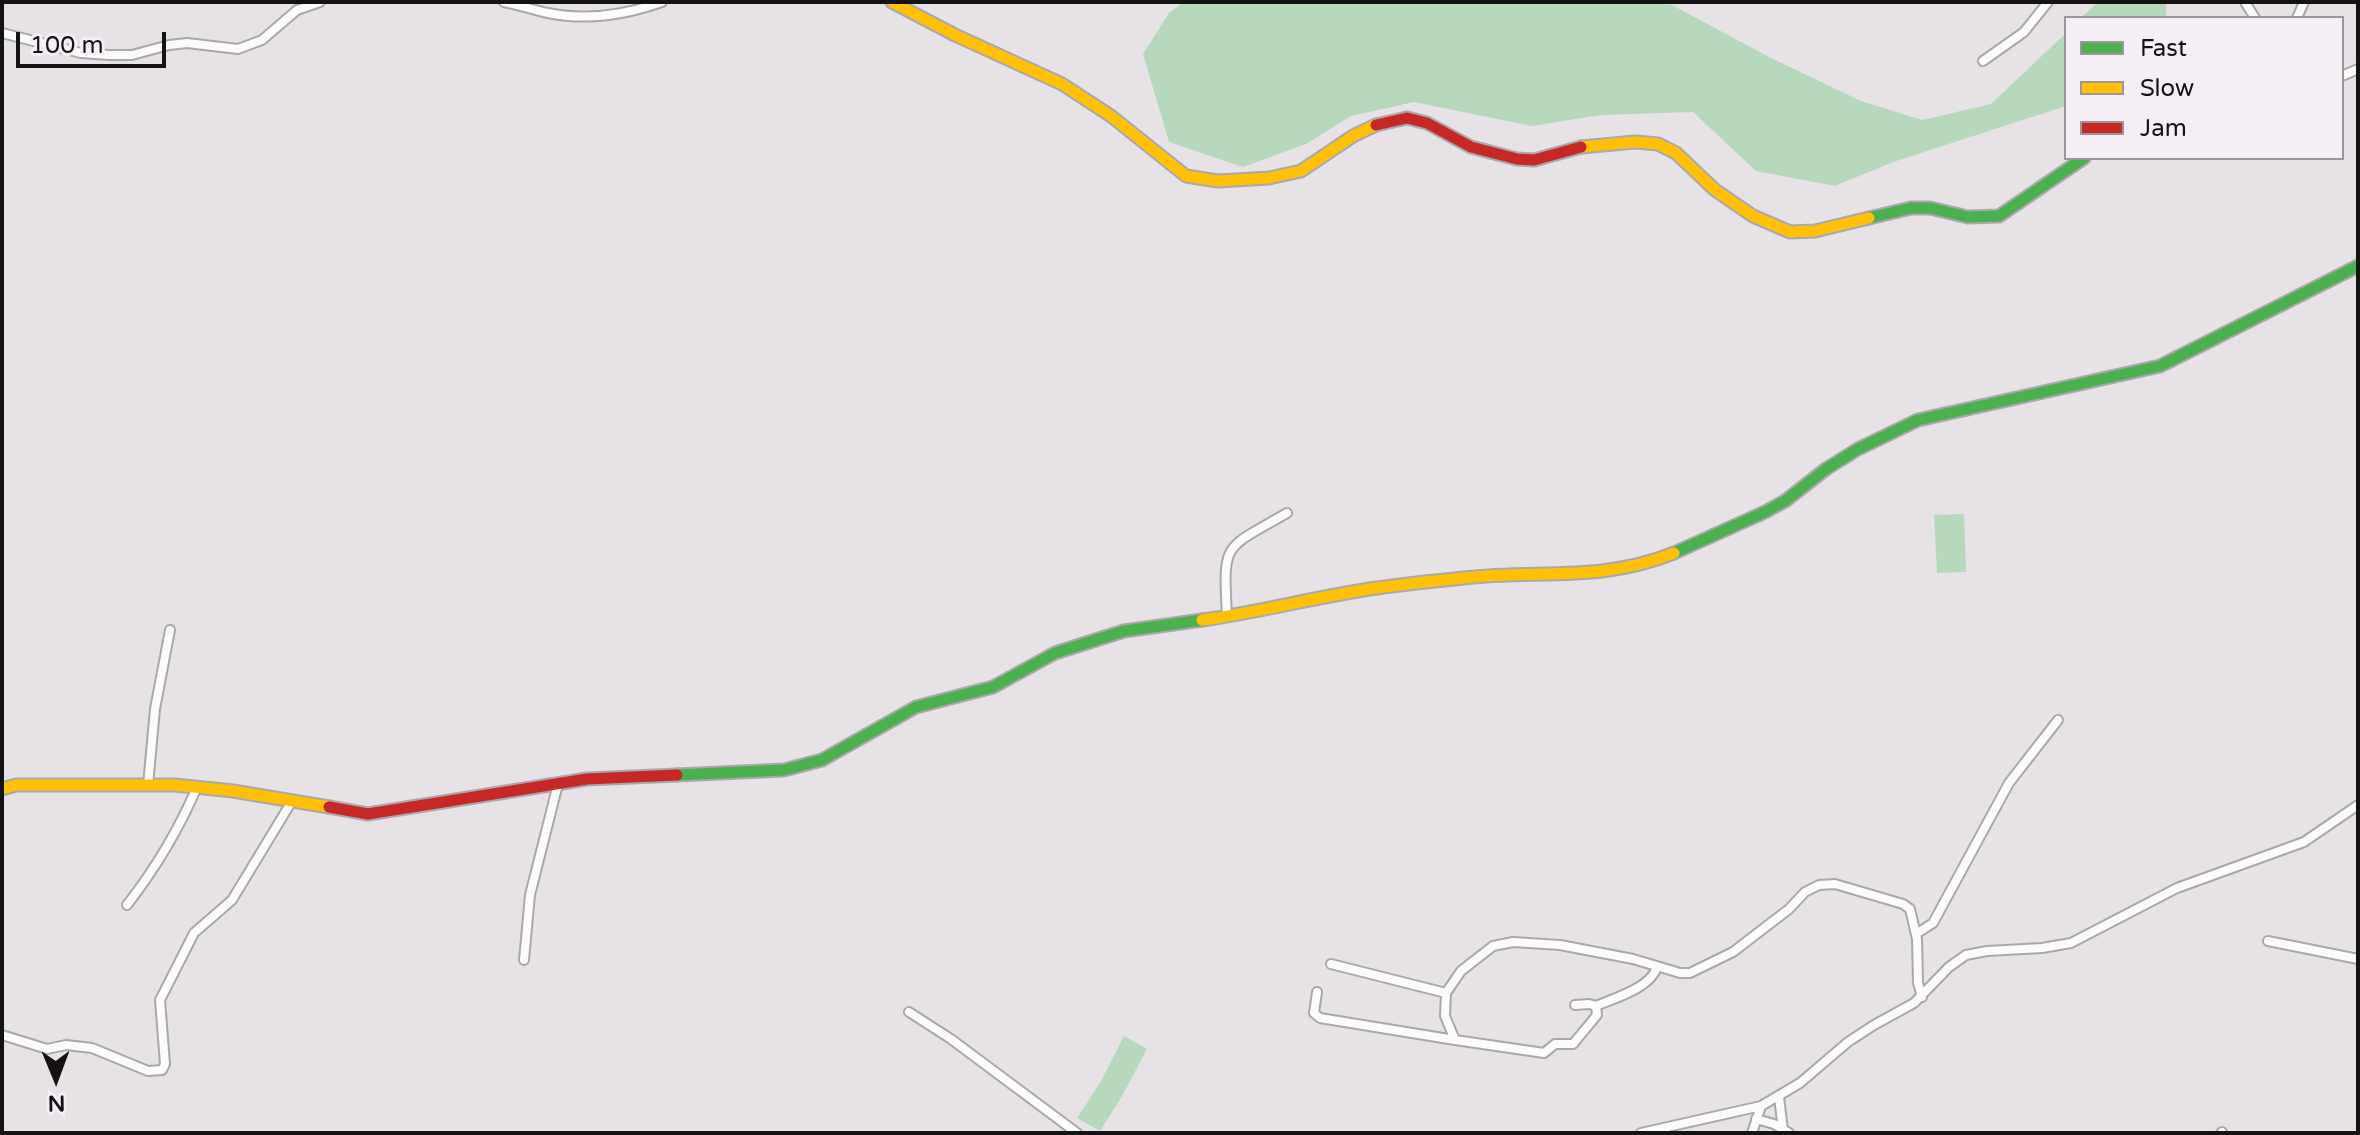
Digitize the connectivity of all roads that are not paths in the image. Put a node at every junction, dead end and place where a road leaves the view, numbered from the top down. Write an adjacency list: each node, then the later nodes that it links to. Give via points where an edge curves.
1 (320, 2): 6 (street, via 297,10 262,40 238,49 187,43 109,55)
2 (504, 2): 3 (street, via 592,17)
3 (662, 2)
4 (892, 2): 8 (street, via 1062,84 1186,176 1218,181 1301,171 1353,136 1407,118 1471,147 1517,159 1534,160 1588,145 1658,144 1753,216 1790,232 1911,208 1999,216)
5 (2048, 2): 7 (street, via 2024,32)
6 (2, 33)
7 (1983, 61)
8 (2081, 160)
9 (2358, 266): 11 (street, via 2160,366 1918,420 1858,449 1765,512 1642,565 1592,574 1468,577 1375,588)
10 (1287, 513): 11 (street, via 1241,540 1227,555)
11 (1227, 616): 14 (street, via 1124,631 1076,644 993,687 897,715 805,766)
12 (170, 630): 15 (street)
13 (2058, 720): 21 (street, via 2009,783 1933,923)
14 (558, 784): 18 (street, via 368,814); 24 (street, via 530,895)
15 (148, 785): 16 (street); 17 (street)
16 (197, 787): 18 (street); 20 (street, via 151,875)
17 (2, 789)
18 (292, 801): 33 (street, via 232,900 194,933 160,1000 162,1070 148,1071 92,1048 47,1049)
19 (2358, 805): 29 (street, via 2304,842 2177,888 2071,943 1966,955)
20 (127, 905)
21 (1916, 934): 26 (street, via 1910,909 1903,904 1835,884 1819,885 1720,960 1690,973); 29 (street)
22 (2268, 941): 23 (street)
23 (2358, 959)
24 (524, 960)
25 (1331, 964): 28 (street)
26 (1657, 967): 28 (street, via 1589,950 1513,942 1478,956); 31 (street, via 1655,976 1641,985)
27 (1317, 992): 34 (street, via 1314,1013 1320,1018)
28 (1446, 993): 34 (street, via 1445,1016)
29 (1922, 997): 35 (street, via 1848,1042)
30 (1575, 1005): 31 (street)
31 (1596, 1006): 34 (street, via 1597,1015 1573,1044 1555,1044 1544,1053)
32 (909, 1012): 39 (street)
33 (2, 1035)
34 (1455, 1040)
35 (1779, 1097): 36 (street); 38 (street)
36 (1761, 1106): 37 (street); 40 (street)
37 (1756, 1119): 38 (street); 41 (street)
38 (1786, 1131)
39 (1077, 1133)
40 (1641, 1133)
41 (1752, 1133)

